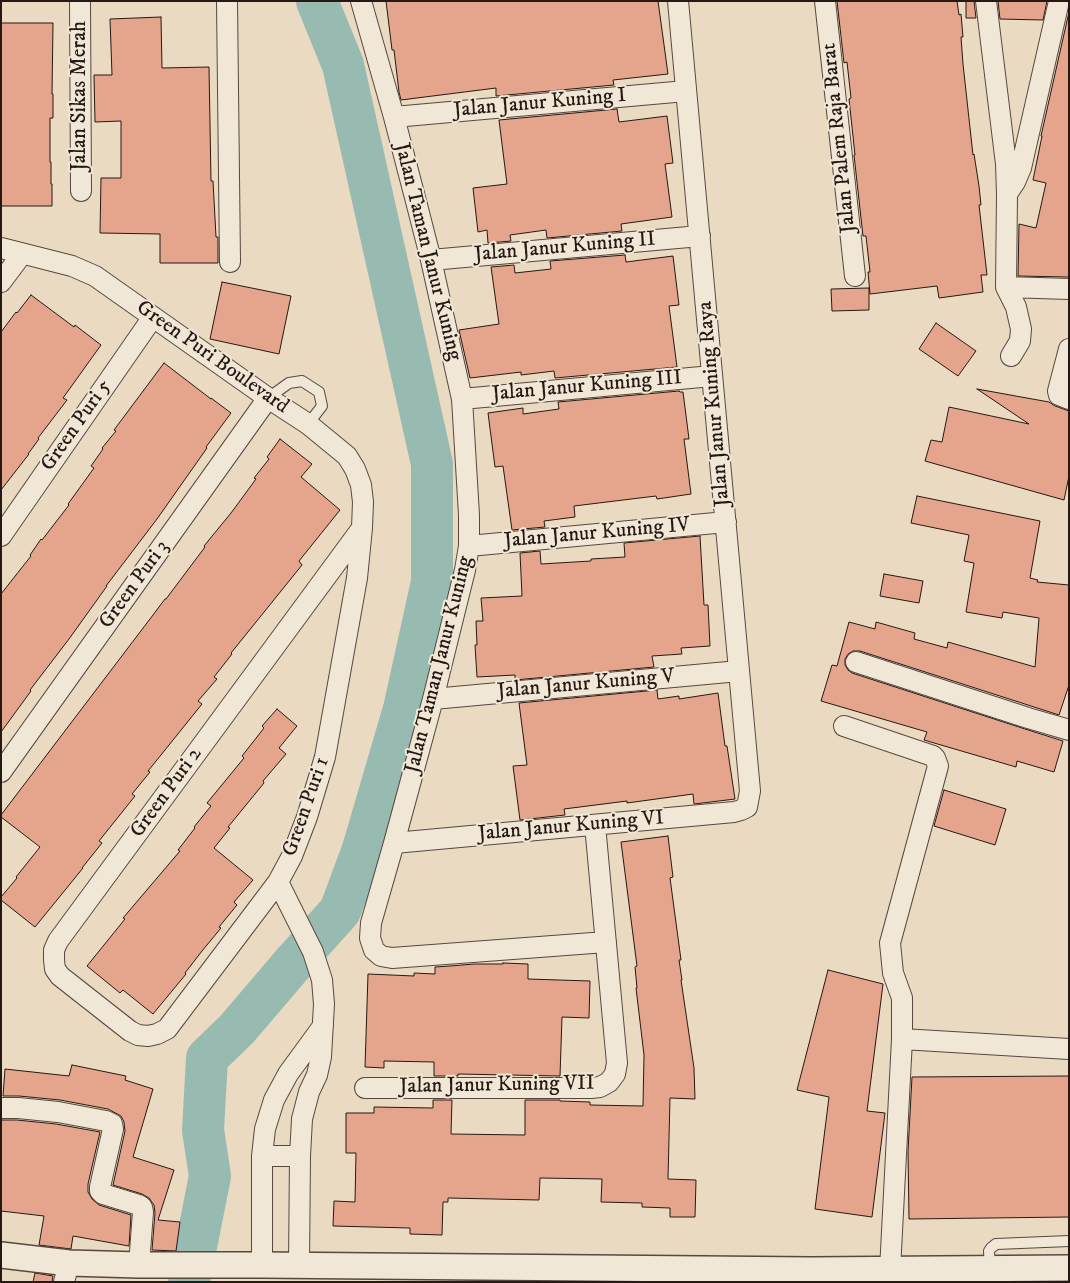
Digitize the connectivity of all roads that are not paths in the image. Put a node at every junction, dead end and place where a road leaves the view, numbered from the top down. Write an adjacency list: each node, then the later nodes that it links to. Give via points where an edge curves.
1 (80, 1): 10 (street, Jalan Sikas Merah)
2 (227, 1): 16 (street)
3 (361, 1): 9 (street, Jalan Taman Janur Kuning)
4 (678, 1): 8 (street, Jalan Janur Kuning Raya)
5 (825, 1): 17 (street, Jalan Palem Raja Barat)
6 (986, 1): 11 (street)
7 (1059, 1): 11 (street, via 1021,168)
8 (686, 91): 9 (street, Jalan Janur Kuning I); 12 (street, Jalan Janur Kuning Raya)
9 (394, 117): 15 (street, Jalan Taman Janur Kuning)
10 (81, 191)
11 (1008, 194): 19 (street)
12 (700, 236): 15 (street, Jalan Janur Kuning II); 24 (street, Jalan Janur Kuning Raya)
13 (1, 248): 14 (street, Green Puri Boulevard)
14 (22, 254): 18 (street); 21 (street, Green Puri Boulevard, via 72,266 96,276)
15 (431, 260): 27 (street, Jalan Taman Janur Kuning)
16 (230, 262)
17 (855, 276)
18 (1, 282)
19 (1006, 287): 20 (street); 23 (street, via 1016,307 1021,328 1020,341)
20 (1069, 289)
21 (153, 317): 25 (street, Green Puri Boulevard); 31 (street, Green Puri 5)
22 (1069, 348): 26 (street, via 1058,391)
23 (1011, 356)
24 (712, 376): 27 (street, Jalan Janur Kuning III); 29 (street, Jalan Janur Kuning Raya)
25 (268, 398): 28 (street, Green Puri Boulevard); 28 (lane, via 289,383 302,380 319,392 322,406); 38 (street, Green Puri 3)
26 (1069, 398)
27 (462, 399): 32 (street, Jalan Taman Janur Kuning)
28 (308, 424): 30 (street, Green Puri Boulevard, via 347,456 355,469 361,485)
29 (726, 522): 32 (street, Jalan Janur Kuning IV); 34 (street, Jalan Janur Kuning Raya)
30 (362, 528): 42 (street, Green Puri 1, via 357,578 325,757 308,817); 45 (street, Green Puri 2, via 54,950 60,976 130,1031 138,1036)
31 (1, 536)
32 (469, 546): 35 (street, Jalan Taman Janur Kuning)
33 (856, 662): 37 (street)
34 (739, 671): 35 (street, Jalan Janur Kuning V); 39 (street, Jalan Janur Kuning Raya, via 750,791)
35 (433, 699): 41 (street, Jalan Taman Janur Kuning)
36 (844, 726): 46 (street, via 933,756 938,766 890,944 893,973 902,998)
37 (1069, 730)
38 (1, 772)
39 (747, 807): 40 (street, Jalan Janur Kuning VI, via 734,812)
40 (595, 825): 41 (street, Jalan Janur Kuning VI); 43 (street, Jalan Janur Kuning VII)
41 (394, 844): 43 (street, Jalan Taman Janur Kuning, via 370,923 374,950 381,956 392,958)
42 (278, 882): 44 (street, via 313,952 322,980); 45 (street, Green Puri 1, via 166,1029)
43 (606, 942): 48 (street, Jalan Janur Kuning VII, via 617,1063 609,1082 591,1088)
44 (323, 1026): 50 (street, via 288,1074 274,1100); 51 (street, via 317,1075 302,1119)
45 (148, 1036)
46 (902, 1039): 47 (street); 59 (street)
47 (1069, 1049)
48 (365, 1088)
49 (1, 1108): 54 (street, via 58,1112 112,1124 100,1191 142,1207)
50 (262, 1156): 51 (street); 55 (street)
51 (300, 1156): 56 (street)
52 (1069, 1241): 58 (lane, via 996,1244 989,1252)
53 (1, 1255): 60 (street)
54 (139, 1265): 55 (street); 60 (street)
55 (262, 1265): 56 (street)
56 (299, 1265): 61 (street)
57 (1069, 1268): 58 (street)
58 (990, 1269): 59 (street)
59 (890, 1270): 61 (street)
60 (67, 1272)
61 (847, 1276)

